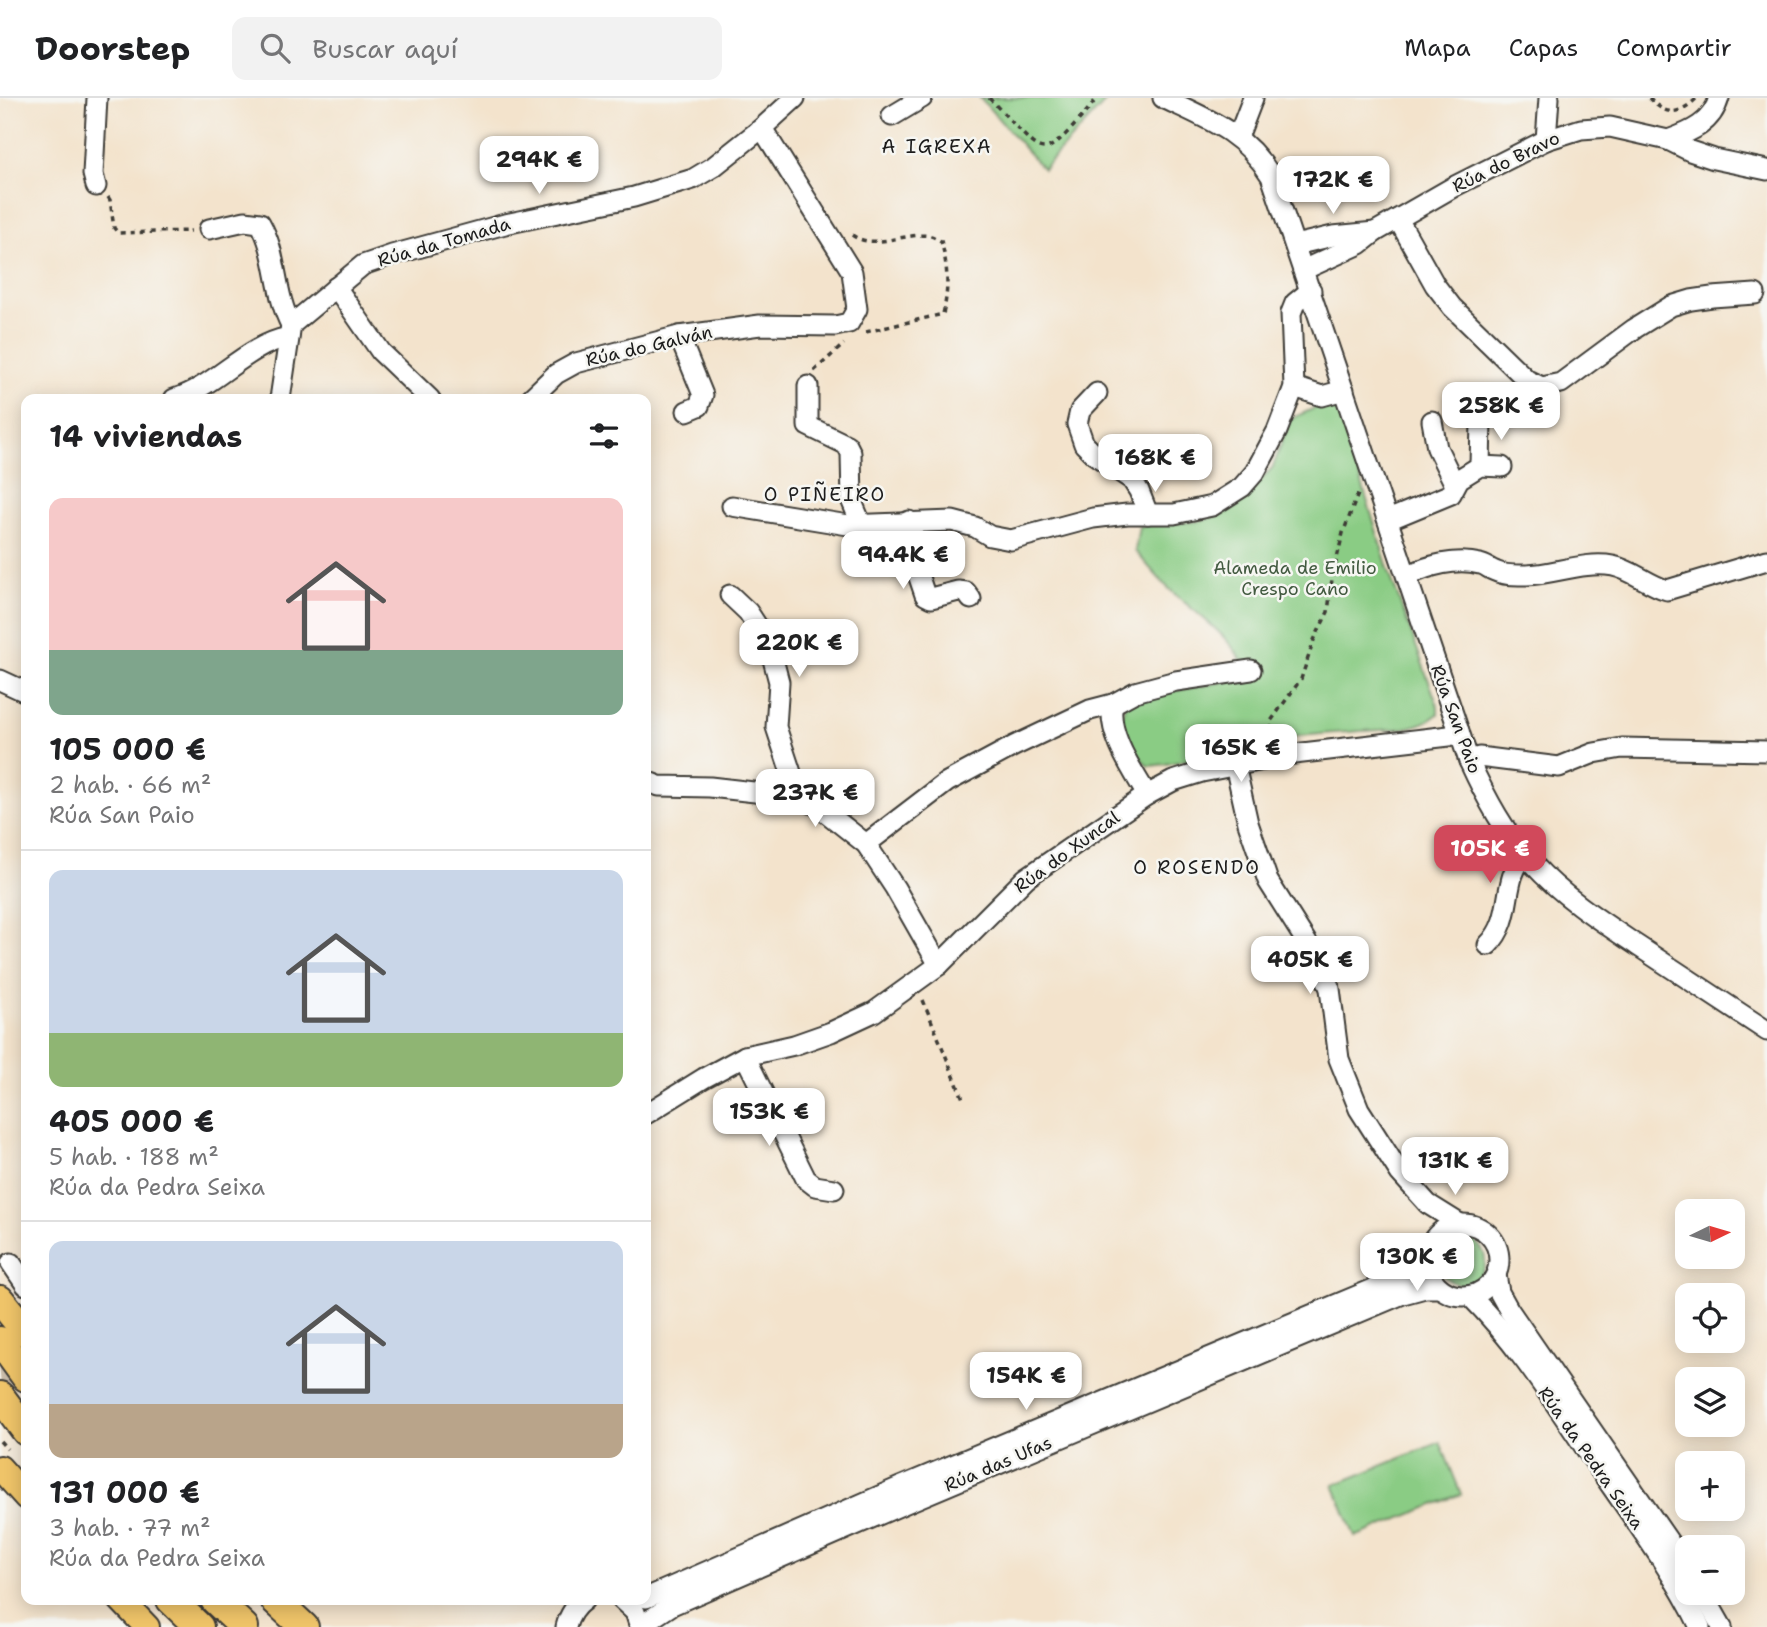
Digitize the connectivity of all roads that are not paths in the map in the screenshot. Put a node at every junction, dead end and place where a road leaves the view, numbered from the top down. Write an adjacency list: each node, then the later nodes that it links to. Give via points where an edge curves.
1 (97, 98): 16 (street)
2 (795, 98): 10 (street, Rúa da Tomada)
3 (922, 98): 8 (street)
4 (1164, 98): 11 (street, Rúa San Paio)
5 (1253, 98): 11 (street)
6 (1549, 98): 13 (street)
7 (1719, 98): 9 (street)
8 (891, 116)
9 (1708, 120): 12 (street); 14 (street)
10 (762, 128): 22 (street, Rúa da Tomada, via 693,179 392,255 363,265); 26 (street, Rúa do Galván, via 846,259 858,299 855,317 844,326 760,325)
11 (1238, 137): 20 (street, Rúa San Paio, via 1260,158 1270,176)
12 (1668, 140): 13 (street, Rúa do Bravo, via 1595,127); 14 (street, Rúa do Bravo)
13 (1546, 141): 17 (street, Rúa do Bravo)
14 (1714, 159): 15 (street, Rúa do Bravo)
15 (1767, 170)
16 (96, 186)
17 (1398, 219): 19 (street, Rúa do Bravo); 24 (street, via 1451,307 1527,380 1542,387 1561,383 1671,306)
18 (209, 229): 25 (street, via 245,221 260,223 267,235)
19 (1375, 232): 20 (street, Rúa do Bravo); 21 (street, Rúa do Bravo, via 1353,248)
20 (1295, 245): 21 (street, Rúa San Paio)
21 (1303, 270): 23 (street, Rúa San Paio)
22 (336, 287): 25 (street, Rúa da Tomada); 33 (street, via 381,352)
23 (1311, 290): 28 (street, via 1295,303 1291,313); 29 (street, Rúa San Paio)
24 (1755, 294)
25 (290, 331): 31 (street, Rúa da Tomada); 32 (street)
26 (679, 336): 34 (street, Rúa do Galván, via 565,368); 35 (street, via 703,395 699,406)
27 (808, 386): 45 (street, via 808,426 847,445 851,453 852,502)
28 (1294, 387): 29 (street, via 1322,396); 42 (street, via 1265,457 1242,487 1212,506)
29 (1343, 390): 43 (street, Rúa San Paio)
30 (1097, 393): 42 (street, via 1080,411 1077,424 1084,444 1132,480)
31 (193, 394)
32 (281, 394)
33 (425, 394)
34 (535, 394)
35 (687, 411)
36 (1432, 421): 40 (street, via 1437,448)
37 (1481, 421): 38 (street)
38 (1480, 466): 39 (street); 40 (street)
39 (1502, 467)
40 (1455, 485): 43 (street, via 1451,494)
41 (732, 506): 45 (street, via 848,526)
42 (1148, 514): 44 (street, via 1093,518 1011,540 952,521)
43 (1388, 520): 47 (street, Rúa San Paio)
44 (909, 521): 45 (street); 49 (street, via 912,557 925,595 931,598 958,591)
45 (861, 523)
46 (1767, 560): 47 (street, via 1667,590 1613,566 1512,575 1463,562)
47 (1407, 576): 54 (street, Rúa San Paio)
48 (730, 595): 60 (street, via 769,644 779,682 776,727)
49 (971, 599)
50 (1251, 670): 53 (street, via 1156,686)
51 (0, 680): 52 (street)
52 (21, 690)
53 (1113, 704): 59 (street, via 1114,731); 61 (street, via 1090,710 947,782)
54 (1459, 731): 56 (street, Rúa San Paio); 57 (street, Rúa do Xuncal)
55 (1767, 751): 56 (street, via 1622,748 1559,767 1479,757)
56 (1469, 761): 62 (street, Rúa San Paio, via 1489,802)
57 (1235, 765): 59 (street, Rúa do Xuncal, via 1173,781); 69 (street, Rúa da Pedra Seixa, via 1268,881 1321,965 1330,989 1339,1059 1359,1109 1400,1173)
58 (651, 783): 60 (street)
59 (1147, 795): 64 (street, Rúa do Xuncal, via 1026,878)
60 (799, 797): 61 (street, via 818,806)
61 (866, 844): 64 (street)
62 (1525, 855): 63 (street, via 1515,868 1502,927); 65 (street, Rúa San Paio, via 1603,922)
63 (1488, 945)
64 (939, 965): 66 (street, Rúa do Xuncal, via 874,1012 794,1045)
65 (1767, 1031)
66 (745, 1056): 67 (street, Rúa do Xuncal); 68 (street, via 806,1179 815,1186)
67 (651, 1111)
68 (834, 1189)
69 (1428, 1204): 70 (street, Rúa da Pedra Seixa); 71 (street)
70 (1460, 1224): 71 (street, via 1449,1226); 73 (street, Rúa da Pedra Seixa, via 1472,1225 1492,1240 1498,1251)
71 (1429, 1249): 75 (street, via 1427,1269); 86 (street, Rúa das Ufas, via 1416,1268 1397,1279)
72 (11, 1263): 74 (street)
73 (1496, 1275): 76 (street, via 1490,1285); 85 (street, Rúa da Pedra Seixa, via 1509,1310)
74 (21, 1278)
75 (1439, 1288): 76 (street, via 1459,1297); 94 (street, Rúa das Ufas, via 1403,1294 906,1503 672,1605)
76 (1471, 1296): 100 (street, Rúa da Pedra Seixa, via 1495,1321 1574,1432 1663,1562)
77 (0, 1300): 78 (highway)
78 (21, 1326)
79 (0, 1340): 80 (highway)
80 (21, 1370)
81 (0, 1396): 82 (highway)
82 (21, 1424)
83 (0, 1468): 84 (main road)
84 (21, 1491)
85 (1675, 1551)
86 (651, 1593)
87 (126, 1605): 95 (main road)
88 (176, 1605): 96 (highway)
89 (220, 1605): 97 (highway)
90 (280, 1605): 98 (highway)
91 (576, 1605): 99 (street)
92 (634, 1605): 94 (street, Rúa das Ufas)
93 (1709, 1605): 101 (street)
94 (640, 1626)
95 (147, 1627)
96 (198, 1627)
97 (244, 1627)
98 (303, 1627)
99 (566, 1627)
100 (1700, 1627)
101 (1722, 1627)

